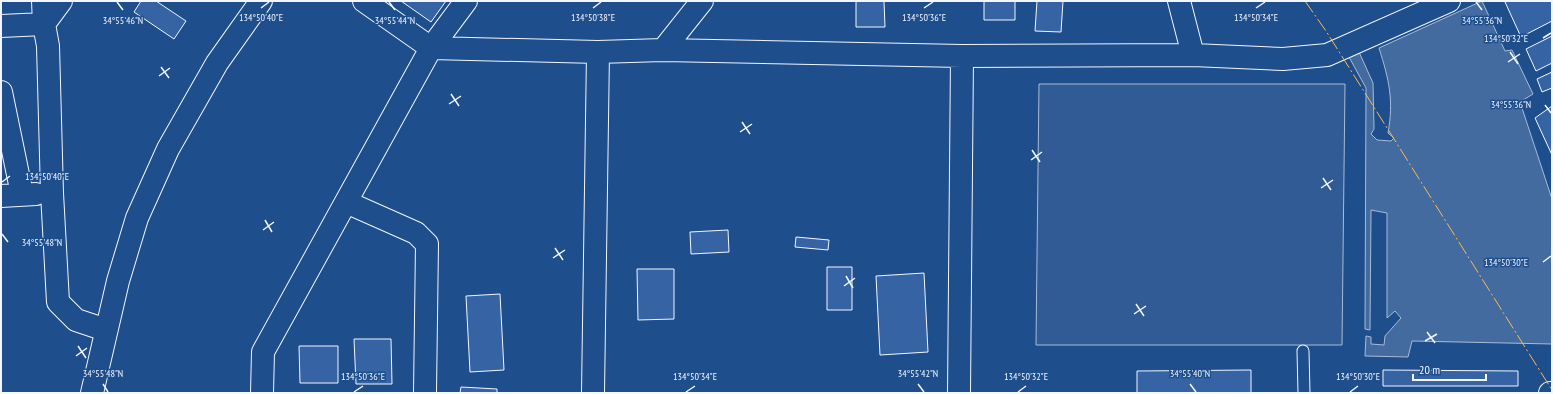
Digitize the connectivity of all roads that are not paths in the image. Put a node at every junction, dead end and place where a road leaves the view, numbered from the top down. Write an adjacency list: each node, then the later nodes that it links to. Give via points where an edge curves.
1 (43, 1): 10 (street)
2 (61, 1): 10 (street)
3 (261, 1): 21 (street, via 217,63 168,149 137,218)
4 (364, 1): 12 (street)
5 (466, 1): 12 (street)
6 (702, 1): 13 (street)
7 (1179, 1): 15 (street)
8 (1449, 1): 9 (street)
9 (1410, 8): 15 (street, via 1327,56 1283,59)
10 (44, 24): 11 (street); 18 (street, via 48,46)
11 (1, 26)
12 (431, 48): 14 (street); 20 (street)
13 (664, 50): 14 (street); 16 (street)
14 (598, 52): 26 (street)
15 (1192, 55): 16 (street)
16 (962, 56): 27 (street)
17 (1, 92): 19 (street)
18 (52, 193): 19 (street); 21 (street, via 58,302 76,320)
19 (12, 195)
20 (346, 202): 24 (street, via 263,352); 25 (street, via 416,233 427,244)
21 (106, 330): 23 (street)
22 (1303, 351): 28 (lane)
23 (92, 393)
24 (262, 393)
25 (425, 393)
26 (593, 393)
27 (959, 393)
28 (1304, 393)

